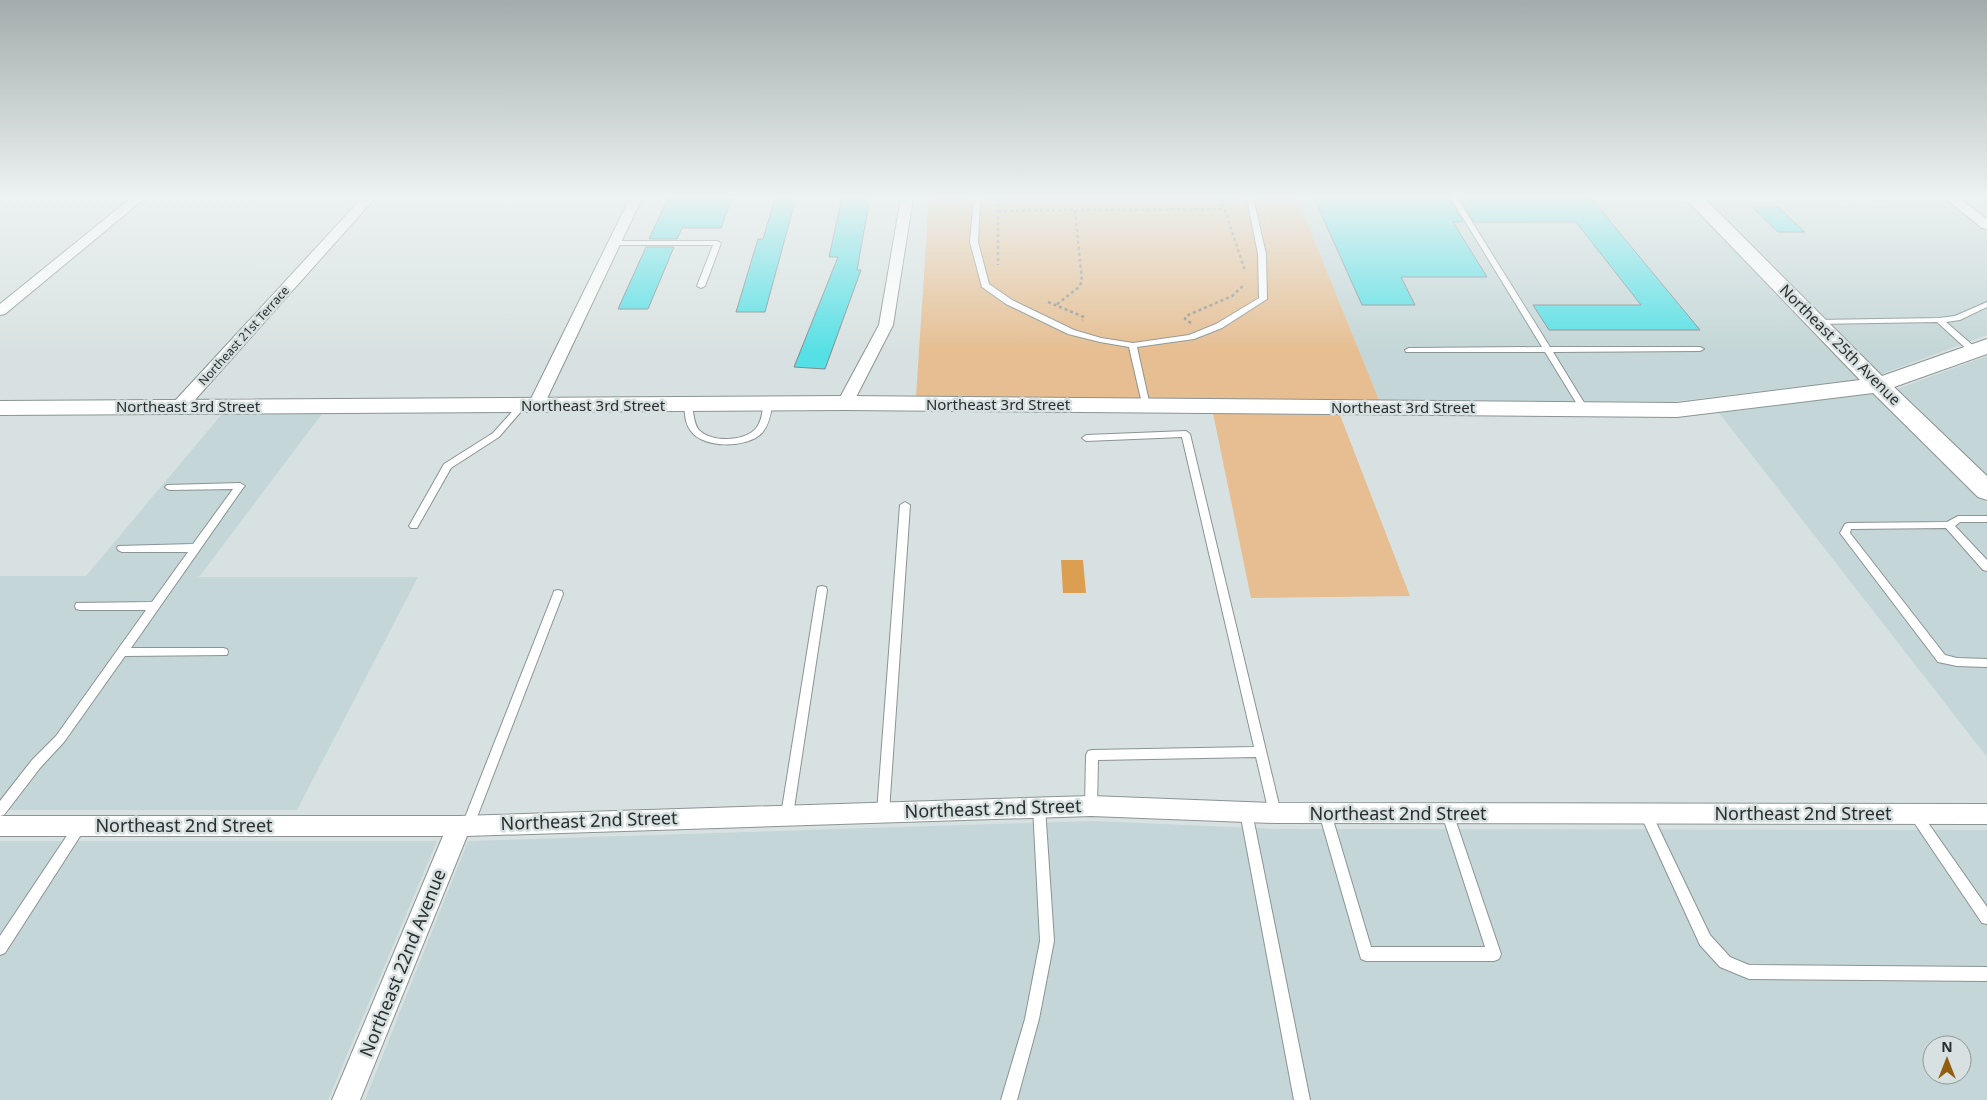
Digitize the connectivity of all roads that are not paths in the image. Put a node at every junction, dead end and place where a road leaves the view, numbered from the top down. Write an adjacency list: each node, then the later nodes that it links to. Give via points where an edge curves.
1 (76, 249): 12 (street)
2 (322, 249): 24 (street, Northeast 21st Terrace)
3 (612, 249): 25 (street)
4 (715, 249): 10 (lane)
5 (899, 249): 21 (street, via 886,325)
6 (976, 249): 15 (lane, via 985,285 1009,302 1071,332)
7 (1261, 249): 15 (lane, via 1263,299 1219,326 1191,337)
8 (1486, 249): 19 (lane)
9 (1745, 249): 14 (street, Northeast 25th Avenue)
10 (701, 286)
11 (1987, 304): 13 (lane, via 1957,318)
12 (0, 311)
13 (1939, 320): 14 (lane); 17 (lane)
14 (1816, 322): 20 (street, Northeast 25th Avenue)
15 (1133, 345): 26 (lane)
16 (1700, 349): 19 (lane)
17 (1980, 349): 20 (street, Northeast 3rd Street)
18 (1409, 350): 19 (lane)
19 (1548, 350): 28 (lane)
20 (1878, 385): 28 (street, Northeast 3rd Street, via 1677,410); 31 (street, Northeast 25th Avenue)
21 (846, 403): 22 (street, Northeast 3rd Street); 26 (street, Northeast 3rd Street)
22 (768, 404): 23 (street, Northeast 3rd Street); 23 (lane, via 764,424 754,435 722,441 702,436 696,431)
23 (688, 405): 25 (street, Northeast 3rd Street)
24 (179, 406): 25 (street, Northeast 3rd Street); 27 (street, Northeast 3rd Street)
25 (528, 406): 35 (lane, via 496,435 447,466)
26 (1146, 406): 28 (street, Northeast 3rd Street)
27 (0, 408)
28 (1584, 409)
29 (1086, 438): 46 (lane, via 1186,434)
30 (170, 487): 37 (lane, via 240,486)
31 (1986, 490)
32 (904, 505): 50 (lane)
33 (1987, 518): 34 (lane, via 1958,519)
34 (1949, 525): 38 (lane); 45 (lane, via 1848,526 1844,533 1942,659)
35 (414, 526)
36 (122, 548): 37 (lane)
37 (197, 548): 42 (lane)
38 (1987, 567)
39 (822, 590): 58 (lane)
40 (558, 594): 59 (lane)
41 (80, 606): 42 (lane)
42 (155, 606): 43 (lane)
43 (122, 652): 44 (lane); 49 (lane, via 60,739)
44 (223, 652)
45 (1987, 663)
46 (1260, 752): 47 (lane, via 1092,755); 52 (lane)
47 (1091, 806): 48 (street, Northeast 2nd Street); 51 (street, Northeast 2nd Street)
48 (1039, 807): 50 (street, Northeast 2nd Street); 66 (lane, via 1047,941 1032,1020)
49 (0, 811)
50 (884, 812): 58 (street, Northeast 2nd Street)
51 (1246, 812): 52 (street, Northeast 2nd Street); 67 (lane)
52 (1275, 813): 53 (street, Northeast 2nd Street)
53 (1326, 813): 54 (street, Northeast 2nd Street); 54 (lane, via 1366,954 1494,954)
54 (1448, 814): 55 (street, Northeast 2nd Street)
55 (1646, 814): 56 (street, Northeast 2nd Street); 64 (lane, via 1705,940 1725,962 1749,972)
56 (1915, 814): 57 (street, Northeast 2nd Street); 62 (lane)
57 (1987, 814)
58 (787, 815): 59 (street, Northeast 2nd Street)
59 (463, 825): 61 (street, Northeast 2nd Street); 65 (street, Northeast 22nd Avenue)
60 (0, 826): 61 (street, Northeast 2nd Street)
61 (80, 826): 63 (lane)
62 (1987, 918)
63 (0, 948)
64 (1987, 974)
65 (346, 1100)
66 (1009, 1100)
67 (1302, 1100)

